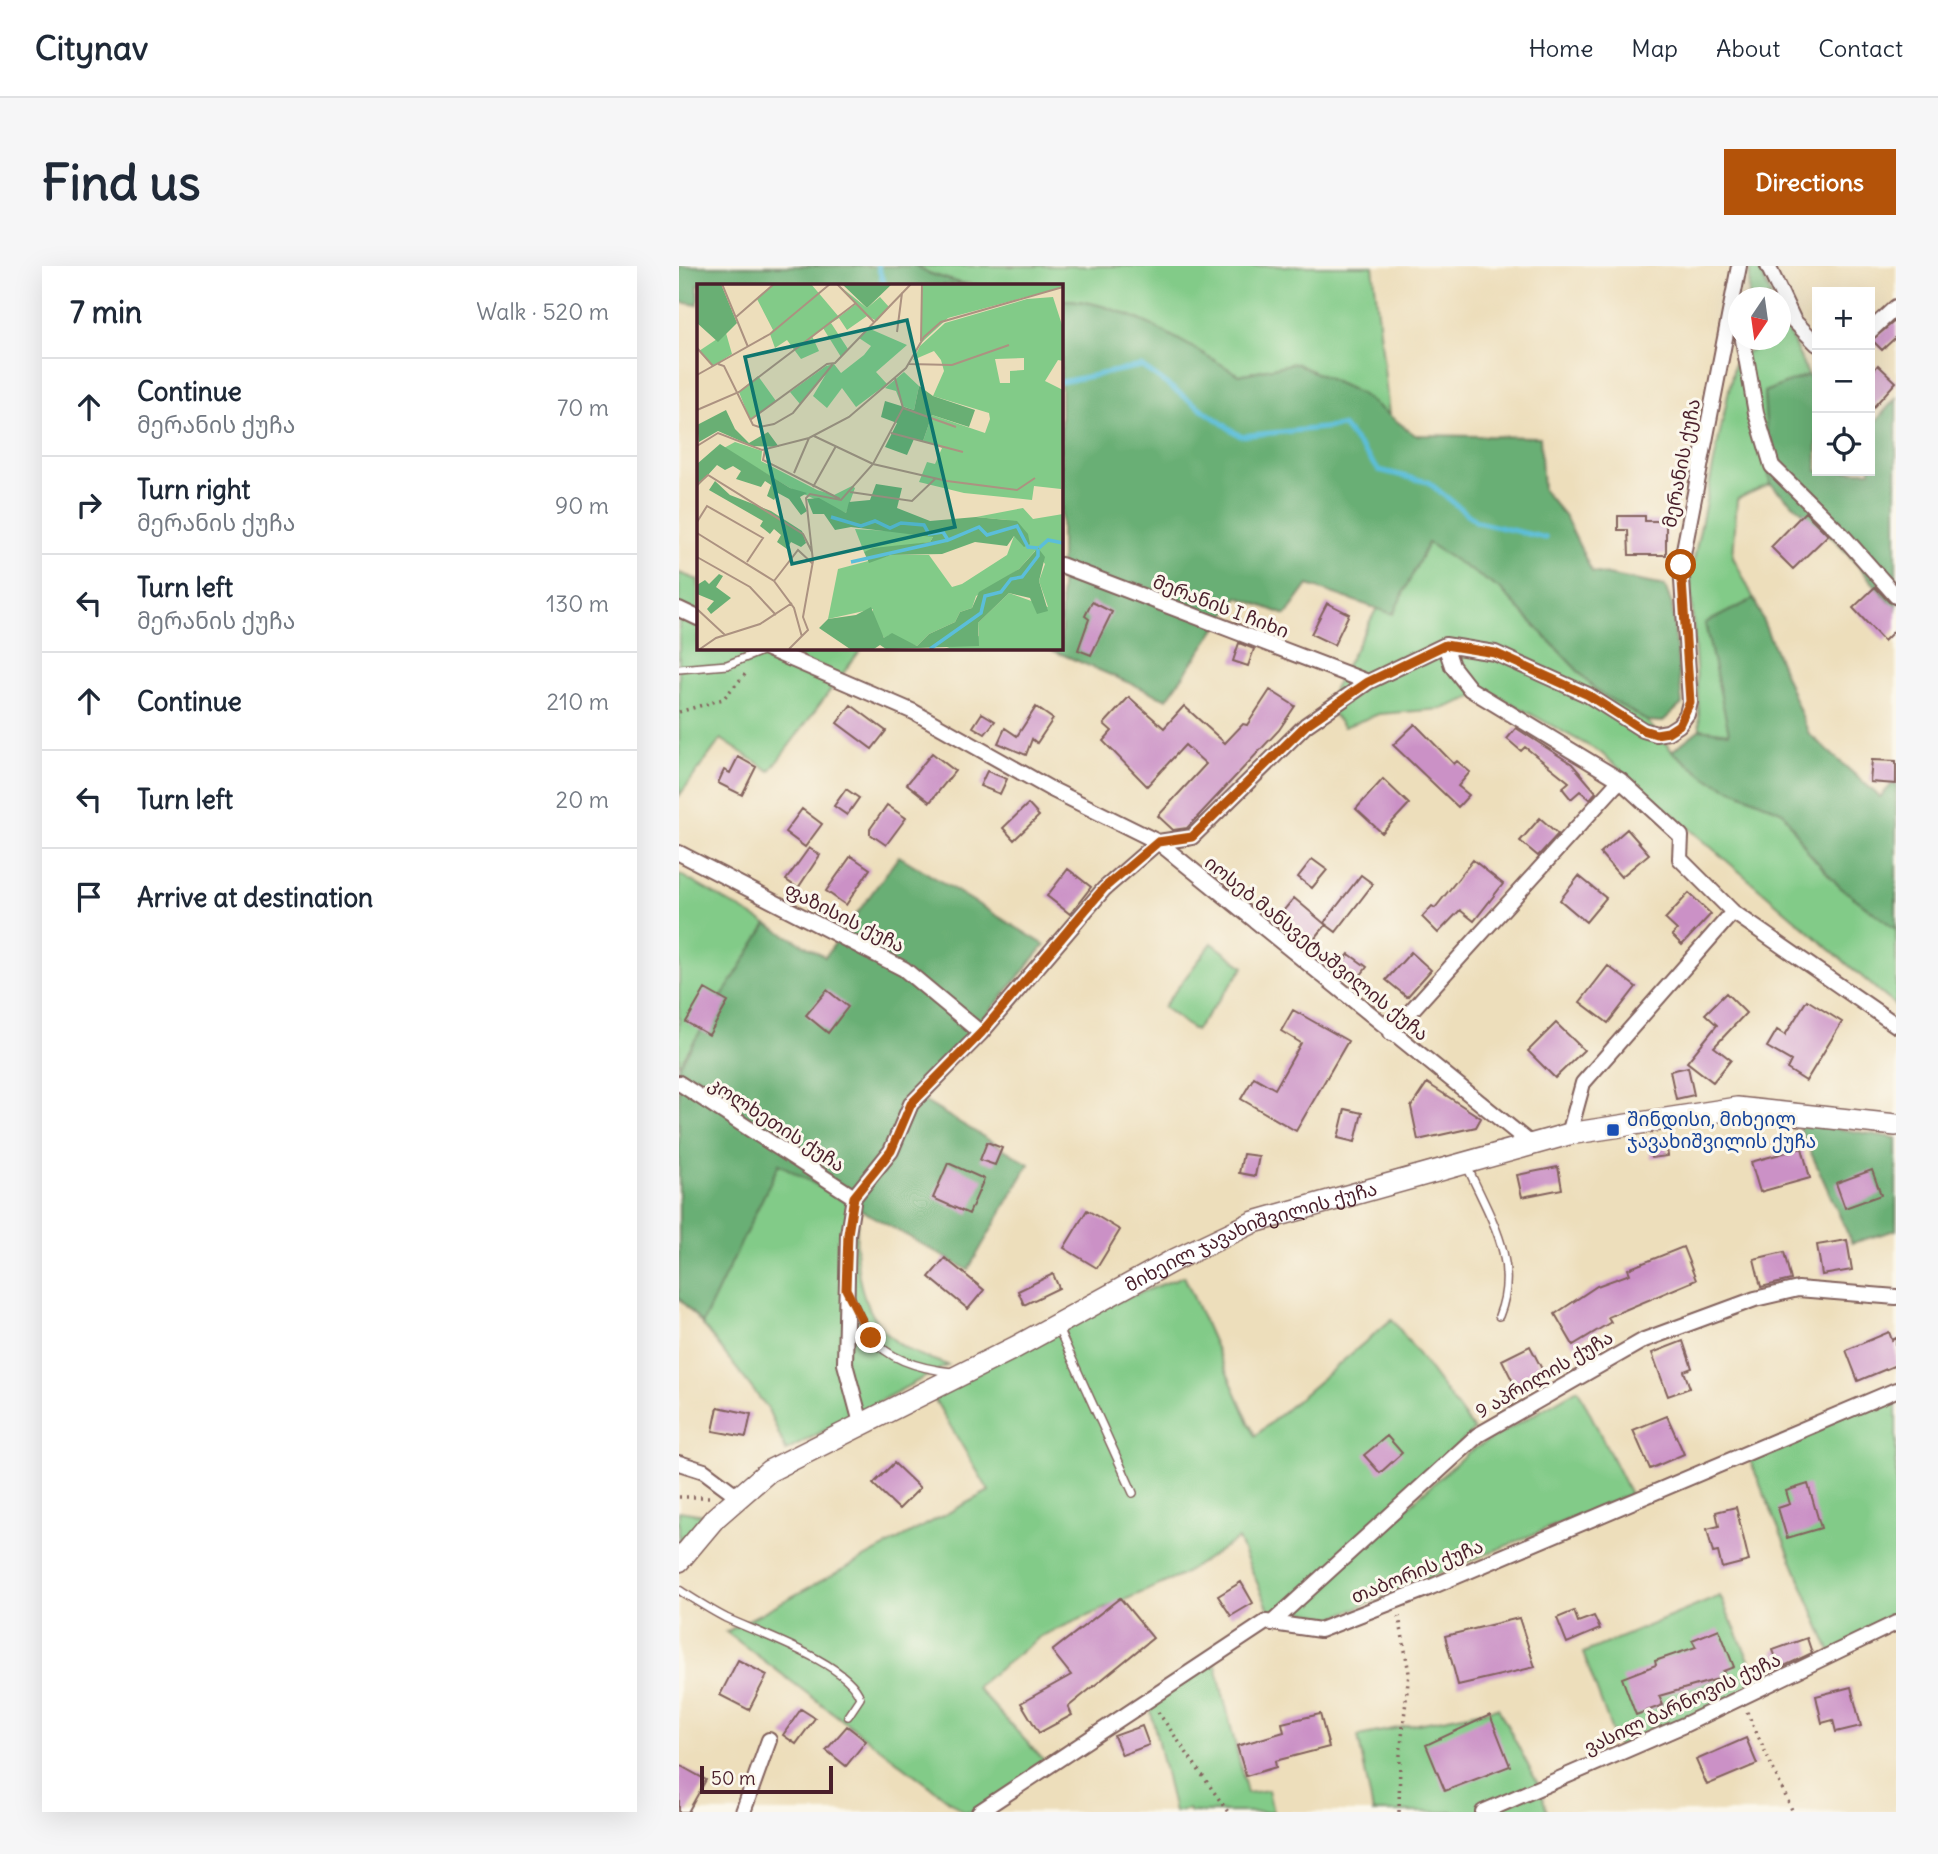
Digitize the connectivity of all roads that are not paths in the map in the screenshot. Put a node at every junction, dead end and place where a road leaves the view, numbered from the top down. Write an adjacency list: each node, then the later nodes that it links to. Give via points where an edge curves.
1 (1739, 266): 3 (street, მერანის ქუჩა)
2 (1768, 266): 7 (street, via 1794,321)
3 (1736, 287)
4 (1896, 307): 6 (street)
5 (1728, 326): 13 (street, მერანის ქუჩა, via 1681,565 1690,702 1679,725 1656,734 1643,730 1588,695 1495,653)
6 (1875, 326)
7 (1812, 339)
8 (1744, 350): 10 (street, via 1772,466 1842,534)
9 (1062, 565): 17 (street, მერანის I ჩიხი)
10 (1896, 596)
11 (679, 609): 12 (street)
12 (697, 618)
13 (1445, 645): 17 (street); 18 (street, via 1452,666 1470,689)
14 (765, 649): 16 (lane, via 727,665)
15 (769, 649): 19 (street, იოსებ მანსვეტაშვილის ქუჩა, via 914,712 1049,788)
16 (679, 669)
17 (1368, 682): 19 (street, via 1306,725 1192,837)
18 (1621, 780): 21 (street, via 1681,836 1679,859); 24 (street)
19 (1158, 842): 23 (street, via 1104,888); 24 (street, იოსებ მანსვეტაშვილის ქუჩა)
20 (679, 853): 23 (street, ფაზისის ქუჩა, via 904,970)
21 (1733, 912): 22 (street); 27 (street, via 1583,1083)
22 (1896, 1025)
23 (981, 1033): 30 (street, via 911,1104 891,1151)
24 (1391, 1034): 28 (street, იოსებ მანსვეტაშვილის ქუჩა)
25 (679, 1083): 30 (street, კოლხეთის ქუჩა)
26 (1896, 1125): 27 (main road, მიხეილ ჯავახიშვილის ქუჩა, via 1737,1108)
27 (1569, 1134): 28 (main road, მიხეილ ჯავახიშვილის ქუჩა)
28 (1531, 1144): 29 (main road, მიხეილ ჯავახიშვილის ქუჩა)
29 (1465, 1162): 33 (lane, via 1503,1247 1508,1293); 34 (main road, მიხეილ ჯავახიშვილის ქუჩა, via 1254,1222)
30 (854, 1197): 31 (street)
31 (846, 1289): 35 (lane, via 871,1338 891,1355 929,1369); 37 (street, via 845,1364)
32 (1896, 1297): 43 (street, 9 აპრილის ქუჩა, via 1798,1289 1755,1299 1644,1340 1478,1434)
33 (1499, 1316)
34 (1057, 1324): 35 (main road, მიხეილ ჯავახიშვილის ქუჩა); 39 (lane)
35 (963, 1373): 37 (main road, მიხეილ ჯავახიშვილის ქუჩა)
36 (1896, 1390): 43 (street, თაბორის ქუჩა, via 1320,1630)
37 (862, 1423): 40 (main road, მიხეილ ჯავახიშვილის ქუჩა, via 769,1471)
38 (679, 1463): 40 (street, via 704,1471)
39 (1133, 1493)
40 (739, 1497): 41 (main road, მიხეილ ჯავახიშვილის ქუჩა)
41 (679, 1561)
42 (679, 1590): 45 (lane, via 847,1678 860,1698)
43 (1274, 1621): 48 (street, via 1266,1622)
44 (1896, 1623): 49 (street, ვასილ ბარნოვის ქუჩა, via 1741,1698)
45 (848, 1716)
46 (769, 1740): 47 (street)
47 (743, 1812)
48 (979, 1812)
49 (1483, 1812)

